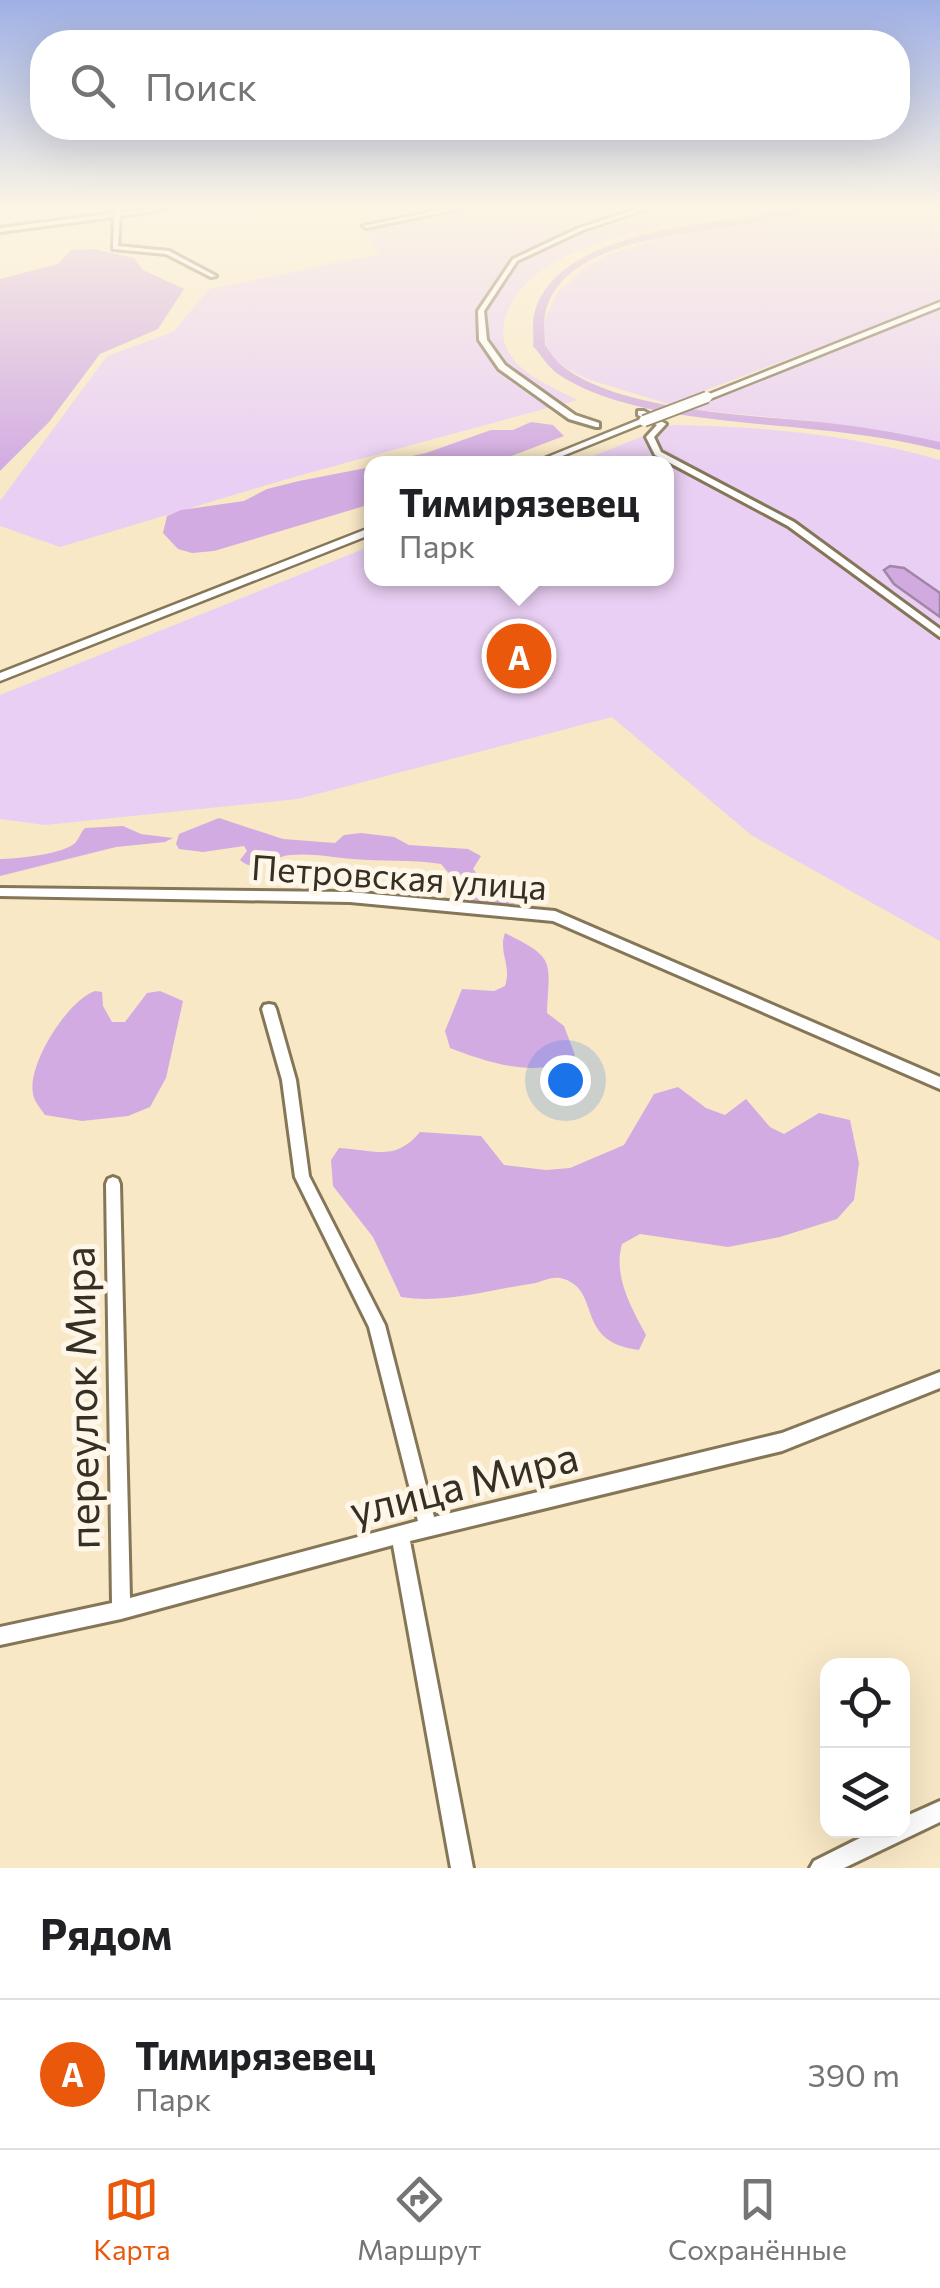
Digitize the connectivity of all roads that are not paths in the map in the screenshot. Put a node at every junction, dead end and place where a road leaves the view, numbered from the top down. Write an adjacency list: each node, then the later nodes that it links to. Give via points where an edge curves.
1 (491, 296): 4 (street, via 481,311 483,340 502,366)
2 (940, 304): 3 (main road, bridge)
3 (643, 417): 5 (main road); 6 (street, via 662,424 650,437)
4 (596, 426)
5 (556, 456)
6 (664, 456)
7 (674, 462): 9 (street, via 791,524)
8 (364, 533): 10 (main road)
9 (940, 634)
10 (0, 678)
11 (0, 892): 13 (street, Петровская улица, via 350,897 555,916)
12 (268, 1010): 16 (street, via 289,1080 302,1177 377,1324)
13 (940, 1082)
14 (113, 1184): 18 (street, переулок Мира)
15 (940, 1380): 16 (street, улица Мира, via 782,1442)
16 (428, 1527): 17 (street, улица Мира)
17 (400, 1535): 18 (street, улица Мира); 23 (street)
18 (121, 1610): 19 (street, улица Мира)
19 (0, 1636)
20 (940, 1811): 21 (street)
21 (910, 1826)
22 (884, 1838): 24 (street)
23 (462, 1868)
24 (821, 1868)

